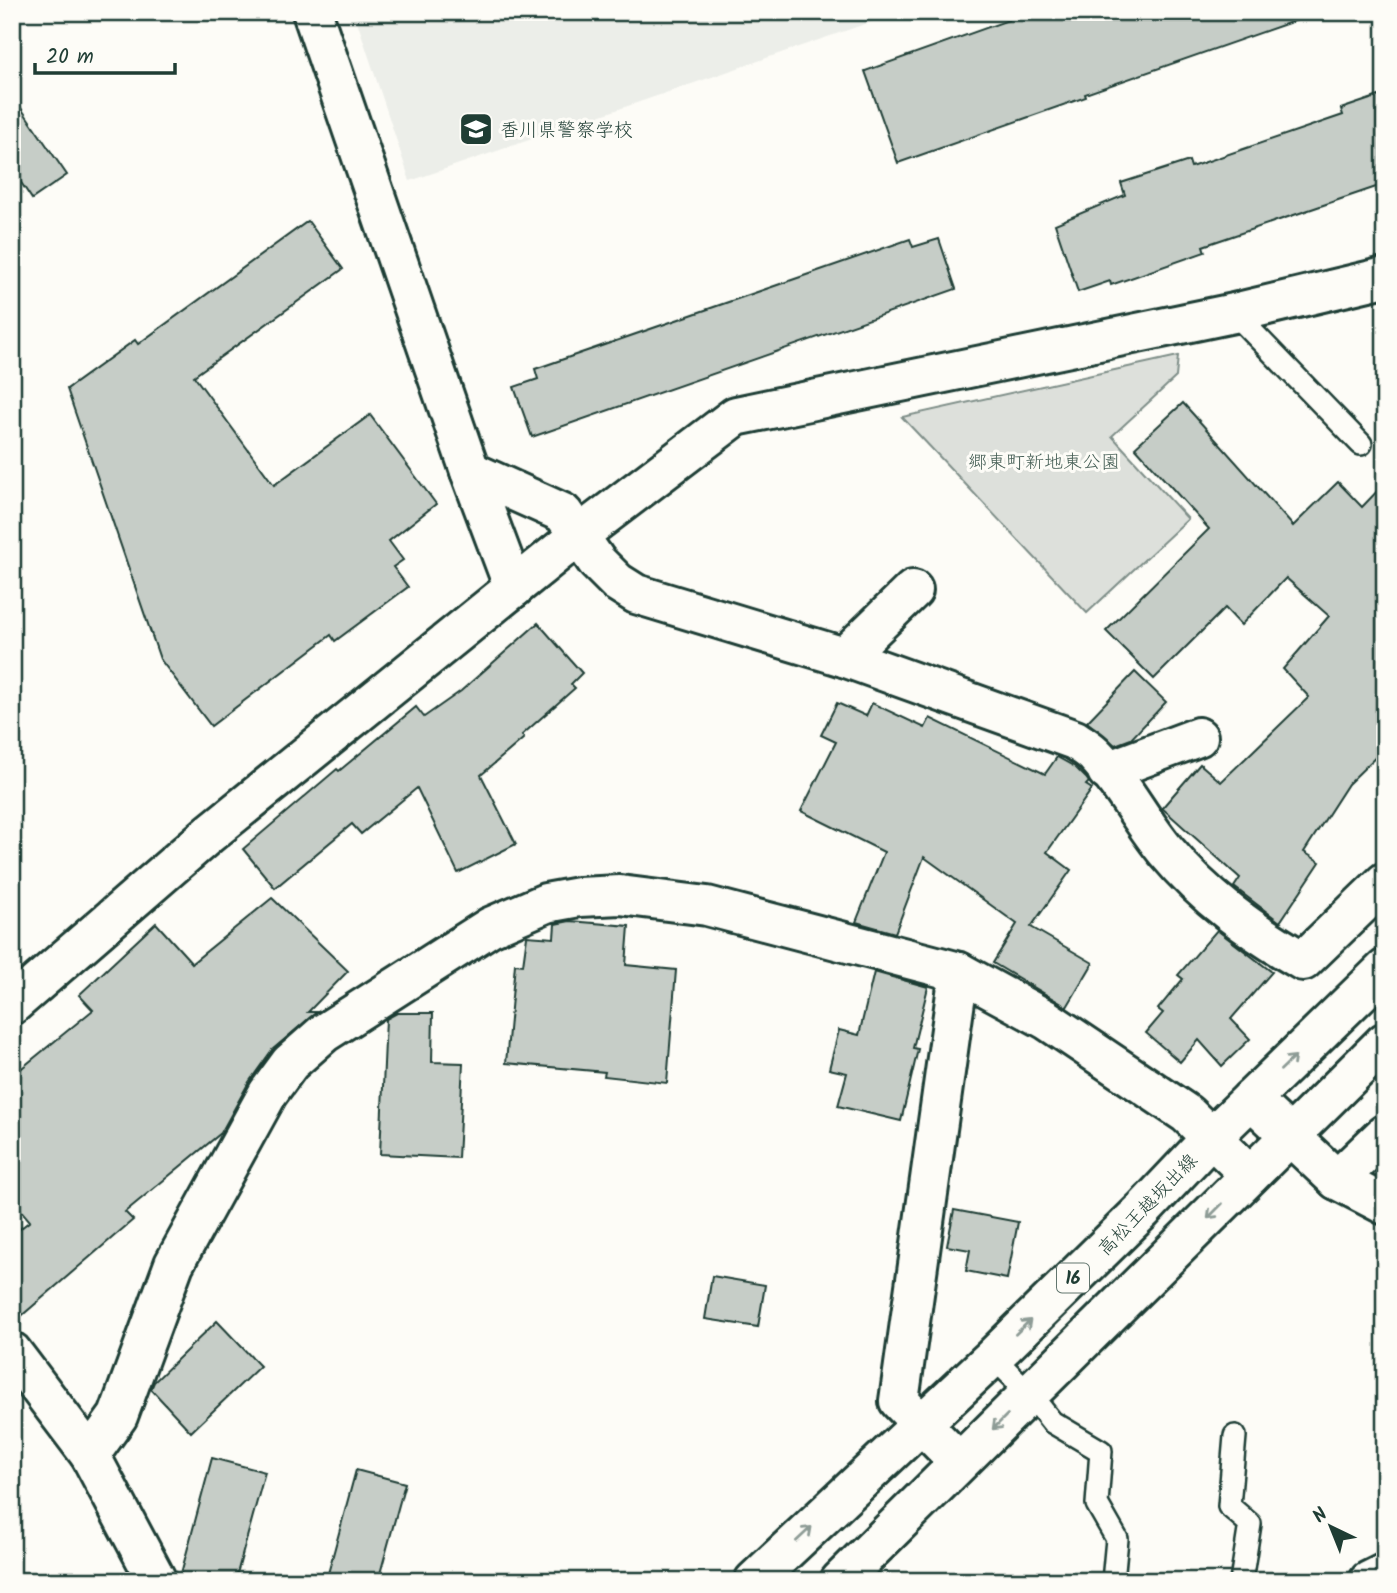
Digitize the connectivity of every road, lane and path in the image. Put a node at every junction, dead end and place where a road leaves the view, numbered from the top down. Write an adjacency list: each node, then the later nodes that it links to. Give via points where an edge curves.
1 (312, 12): 5 (street)
2 (1385, 277): 3 (street)
3 (1234, 313): 4 (lane); 6 (street, via 736,416)
4 (1361, 444)
5 (470, 471): 6 (street, via 563,513); 7 (street)
6 (579, 535): 7 (street); 9 (street, via 597,562 636,594)
7 (514, 588): 15 (street, via 209,834)
8 (913, 590): 9 (street)
9 (844, 657): 11 (street, via 1074,740 1095,754)
10 (1198, 737): 11 (street)
11 (1107, 771): 12 (street, via 1194,884 1227,913 1303,961)
12 (1385, 882)
13 (1385, 969): 17 (street, 高松王越坂出線 / 16, one-way to 13)
14 (959, 972): 20 (street, via 1058,1028 1187,1114); 27 (street, via 898,1401); 29 (street, via 707,906 620,895 546,903 490,927 324,1033 290,1063 268,1093 174,1264 118,1416)
15 (12, 1005)
16 (1385, 1042): 19 (street)
17 (1251, 1099): 19 (street); 20 (street, 高松王越坂出線 / 16)
18 (1385, 1134): 22 (street)
19 (1291, 1135): 21 (street); 22 (street)
20 (1212, 1137): 21 (street); 25 (street, 高松王越坂出線 / 16, one-way to 20)
21 (1250, 1175): 26 (street, one-way to 26)
22 (1337, 1180): 23 (street)
23 (1385, 1205)
24 (12, 1352): 29 (street)
25 (992, 1357): 26 (lane); 27 (street, 高松王越坂出線 / 16)
26 (1029, 1393): 30 (street, one-way to 30); 35 (lane, via 1052,1422 1101,1451 1097,1504 1116,1539)
27 (923, 1423): 30 (street); 33 (street, 高松王越坂出線 / 16, one-way to 27)
28 (1236, 1436): 36 (lane, via 1228,1506 1250,1524)
29 (90, 1455): 32 (street)
30 (959, 1462): 34 (street)
31 (1385, 1573): 37 (street)
32 (157, 1581)
33 (754, 1581)
34 (839, 1581)
35 (1113, 1581)
36 (1241, 1581)
37 (1369, 1581)

